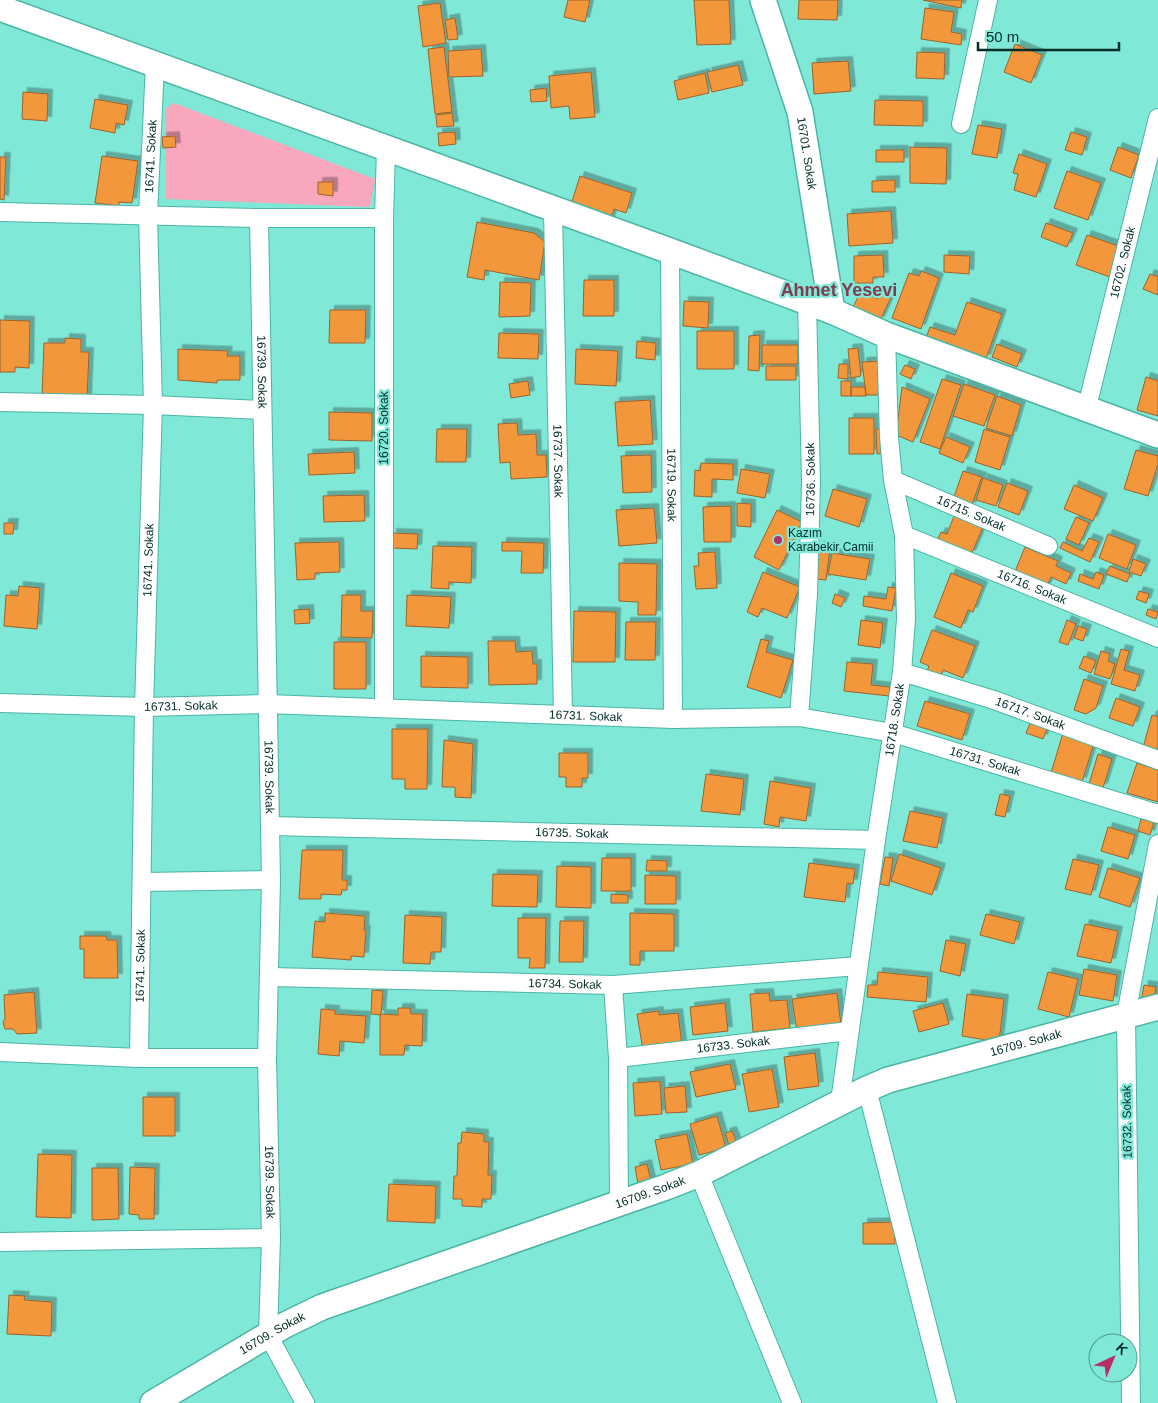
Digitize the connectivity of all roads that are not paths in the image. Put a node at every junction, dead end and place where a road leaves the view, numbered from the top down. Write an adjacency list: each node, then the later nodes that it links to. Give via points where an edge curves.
1 (763, 0): 16 (street, 16701. Sokak, via 800,112)
2 (988, 0): 6 (street)
3 (0, 8): 4 (street)
4 (155, 64): 7 (street); 11 (street, 16741. Sokak)
5 (1158, 118): 8 (street, 16702. Sokak)
6 (961, 124)
7 (386, 148): 9 (street); 13 (street, 16720. Sokak)
8 (1155, 151): 20 (street, 16702. Sokak)
9 (552, 210): 14 (street); 32 (street, 16737. Sokak)
10 (0, 212): 11 (street)
11 (148, 215): 12 (street); 19 (street, 16741. Sokak)
12 (259, 218): 13 (street); 21 (street, 16739. Sokak)
13 (384, 218): 31 (street, 16720. Sokak)
14 (670, 251): 15 (street); 34 (street, 16719. Sokak)
15 (807, 302): 16 (street); 33 (street, 16736. Sokak, via 812,482)
16 (832, 311): 17 (street)
17 (886, 335): 20 (street); 23 (street, 16718. Sokak)
18 (0, 402): 19 (street)
19 (153, 405): 21 (street); 30 (street, 16741. Sokak)
20 (1087, 407): 22 (street)
21 (262, 410): 29 (street, 16739. Sokak)
22 (1158, 434)
23 (893, 480): 24 (street, 16718. Sokak); 25 (street, 16715. Sokak)
24 (904, 535): 26 (street, 16716. Sokak); 27 (street, 16718. Sokak, via 906,619)
25 (1048, 546)
26 (1158, 638)
27 (902, 672): 35 (street, 16718. Sokak); 36 (street, 16717. Sokak, via 994,700)
28 (0, 703): 30 (street, 16731. Sokak)
29 (267, 704): 30 (street, 16731. Sokak); 31 (street, 16731. Sokak); 38 (street, 16739. Sokak)
30 (144, 707): 42 (street, 16741. Sokak)
31 (384, 708): 32 (street, 16731. Sokak)
32 (563, 714): 34 (street, 16731. Sokak)
33 (799, 717): 34 (street, 16731. Sokak); 35 (street, 16731. Sokak)
34 (673, 719)
35 (893, 733): 37 (street, 16731. Sokak); 39 (street, 16718. Sokak)
36 (1158, 760)
37 (1158, 814)
38 (270, 826): 39 (street, 16735. Sokak); 41 (street, 16739. Sokak)
39 (876, 840): 43 (street, 16718. Sokak)
40 (1158, 844): 47 (street, 16732. Sokak)
41 (271, 880): 42 (street); 44 (street, 16739. Sokak)
42 (142, 882): 50 (street, 16741. Sokak)
43 (858, 966): 45 (street, 16734. Sokak); 48 (street, 16718. Sokak)
44 (270, 977): 45 (street, 16734. Sokak); 51 (street, 16739. Sokak)
45 (612, 986): 52 (street)
46 (1158, 1007): 47 (street, 16709. Sokak)
47 (1126, 1015): 53 (street, 16709. Sokak, via 918,1071); 64 (street, 16732. Sokak)
48 (849, 1032): 52 (street, 16733. Sokak); 54 (street, 16718. Sokak)
49 (0, 1052): 50 (street)
50 (139, 1058): 51 (street)
51 (267, 1058): 57 (street, 16739. Sokak)
52 (618, 1058): 56 (street)
53 (867, 1089): 54 (street, 16709. Sokak); 63 (street)
54 (840, 1102): 55 (street, 16709. Sokak)
55 (699, 1174): 56 (street, 16709. Sokak); 62 (street)
56 (620, 1204): 59 (street, 16709. Sokak, via 322,1307)
57 (270, 1238): 58 (street); 59 (street, 16739. Sokak)
58 (0, 1242)
59 (268, 1334): 60 (street, 16709. Sokak); 61 (street)
60 (153, 1403)
61 (305, 1403)
62 (792, 1403)
63 (947, 1403)
64 (1131, 1403)

